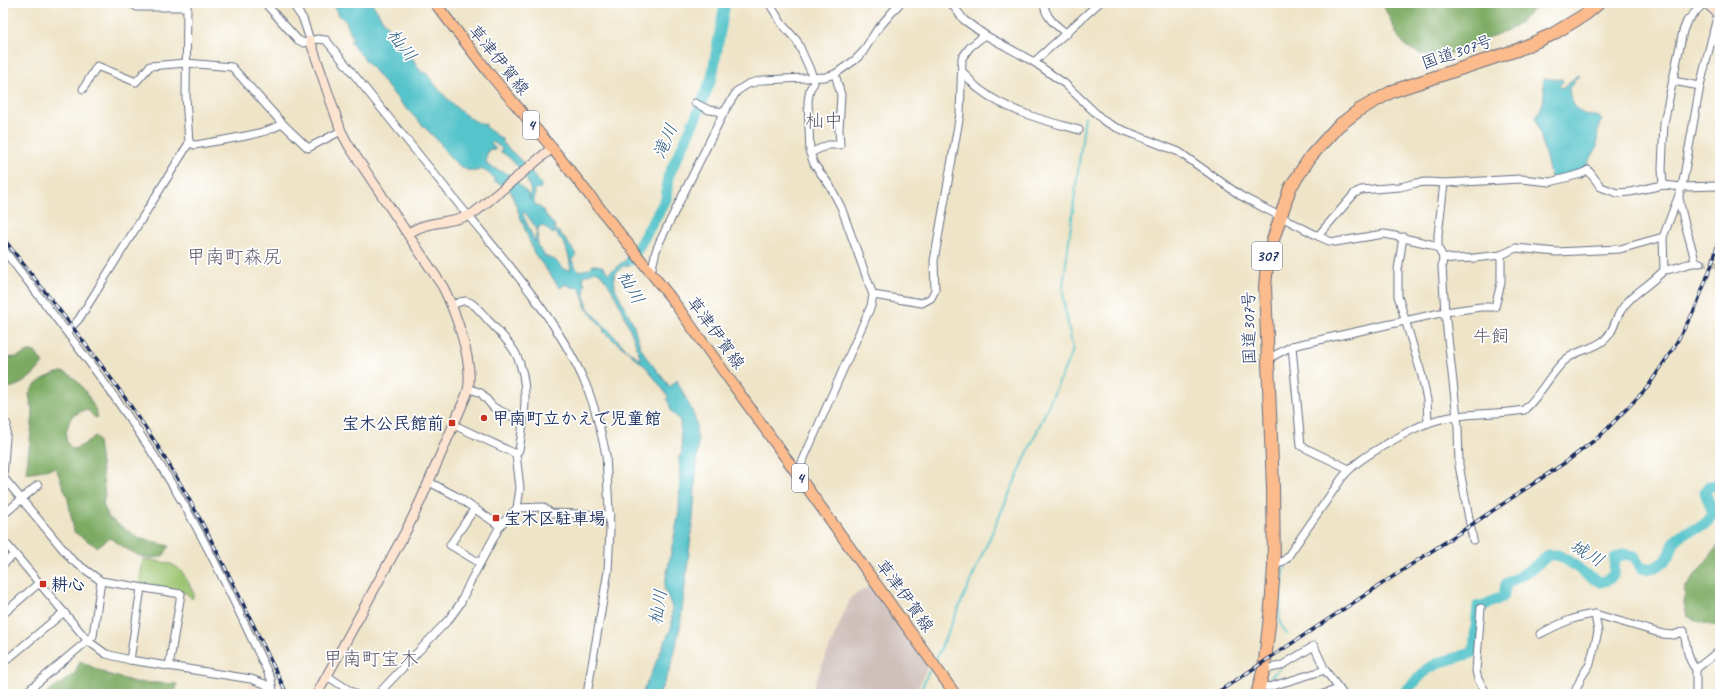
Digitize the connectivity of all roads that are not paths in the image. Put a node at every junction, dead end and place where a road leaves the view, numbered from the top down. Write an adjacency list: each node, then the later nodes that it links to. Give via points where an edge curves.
1 (130, 3): 11 (street, via 138,7)
2 (265, 3): 16 (street, via 298,40 304,43)
3 (292, 3): 16 (street)
4 (435, 3): 31 (main road, 草津伊賀線 / 4)
5 (769, 3): 21 (street, via 797,41)
6 (900, 3): 20 (street, via 876,31 863,52)
7 (951, 3): 15 (street, via 964,20)
8 (1044, 3): 14 (street, via 1044,10 1049,19)
9 (1100, 3): 14 (street)
10 (1598, 3): 39 (highway, 国道307号 / 307, via 1586,14 1553,34 1517,50 1393,91 1359,110 1337,127 1311,156 1290,188)
11 (187, 5): 18 (street)
12 (1704, 5): 13 (street); 22 (street, via 1691,14 1687,21)
13 (1719, 11): 23 (street)
14 (1067, 34): 17 (street)
15 (985, 35): 17 (street); 19 (street, via 970,47 962,58)
16 (310, 40): 29 (street); 38 (street, via 326,40)
17 (1034, 62): 39 (street, via 1065,84 1115,127 1179,152 1241,196)
18 (186, 63): 24 (street, via 150,66 136,82 97,66); 27 (street, via 232,67); 30 (street)
19 (962, 71): 28 (street, via 977,89 1015,111); 50 (street, via 960,114 934,261 935,290 931,298 922,303)
20 (835, 74): 21 (street); 32 (street, via 841,95 840,145 828,145)
21 (813, 78): 26 (street, via 778,79 748,84 737,91); 32 (street, via 814,83 808,101)
22 (1673, 81): 23 (street); 34 (street, via 1664,123)
23 (1700, 86): 36 (street)
24 (82, 89)
25 (696, 104): 26 (street, via 709,110)
26 (724, 112): 49 (street, via 660,241)
27 (282, 123): 29 (street, via 308,148); 30 (street, via 262,132 195,145)
28 (1079, 130)
29 (341, 131): 40 (street)
30 (189, 143): 54 (street, via 78,319)
31 (552, 148): 38 (street); 49 (main road, 草津伊賀線 / 4)
32 (810, 153): 50 (street, via 814,164 841,207)
33 (1444, 183): 34 (street, via 1521,179 1550,182 1588,170 1601,187 1617,193); 41 (street, via 1416,183 1362,190 1355,193); 44 (street)
34 (1663, 184): 36 (street)
35 (1717, 186): 36 (street)
36 (1682, 187): 37 (street)
37 (1679, 195): 43 (street); 48 (street, via 1681,212 1697,262)
38 (471, 214): 40 (street, via 414,229); 72 (street, via 536,302 579,371 604,443)
39 (1280, 215): 41 (street); 56 (highway, 国道307号 / 307, via 1268,255 1265,278)
40 (408, 234): 51 (street, via 443,287)
41 (1318, 236): 42 (street, via 1335,242 1384,234)
42 (1402, 237): 44 (street); 53 (street, via 1398,296)
43 (1663, 237): 46 (street, via 1620,249 1556,252 1516,248); 48 (street)
44 (1438, 248): 47 (street)
45 (3, 249): 54 (street)
46 (1501, 255): 47 (street, via 1453,259); 52 (street, via 1501,282 1495,307)
47 (1443, 257): 52 (street)
48 (1664, 270): 58 (street, via 1656,280 1629,300 1603,341 1573,354 1562,363 1524,410)
49 (651, 272): 65 (main road, 草津伊賀線 / 4)
50 (873, 295): 65 (street, via 871,306)
51 (452, 306): 57 (street, via 468,364); 60 (street, via 464,301 469,302 515,352 524,383)
52 (1445, 312): 53 (street); 58 (street)
53 (1406, 320): 55 (street); 61 (street, via 1422,376)
54 (67, 332): 98 (street, via 128,415 181,498 271,679)
55 (1292, 346): 56 (street); 64 (street, via 1301,446)
56 (1266, 360): 79 (highway, 国道307号 / 307, via 1273,488)
57 (468, 388): 60 (street, via 481,393 493,407); 62 (street)
58 (1457, 416): 61 (street); 75 (street, via 1459,465)
59 (3, 422): 68 (street, via 7,424 3,477)
60 (523, 422): 63 (street)
61 (1428, 423): 64 (street, via 1401,434)
62 (454, 425): 63 (street); 66 (street)
63 (516, 454): 70 (street, via 520,488)
64 (1349, 469): 79 (street, via 1286,559)
65 (797, 474): 105 (main road, 草津伊賀線 / 4)
66 (429, 482): 69 (street); 96 (street, via 407,529)
67 (38, 485): 68 (street)
68 (22, 500): 71 (street); 80 (street, via 72,560)
69 (475, 508): 73 (street); 77 (street, via 450,545)
70 (517, 508): 72 (street, via 543,507 551,513); 73 (street)
71 (3, 515)
72 (610, 515): 104 (street, via 608,571)
73 (500, 526): 77 (street)
74 (3, 540): 76 (street)
75 (1473, 540)
76 (15, 554): 78 (street); 81 (street)
77 (480, 563): 103 (street, via 460,604 449,619)
78 (3, 564)
79 (1274, 567): 93 (highway, 国道307号 / 307)
80 (102, 581): 82 (street); 88 (street, via 93,636)
81 (39, 583): 84 (street); 85 (street)
82 (141, 588): 90 (street); 92 (street, via 181,594)
83 (1481, 608): 107 (street, via 1476,671)
84 (64, 612): 88 (street); 91 (street)
85 (3, 614)
86 (1595, 614): 87 (street, via 1566,621); 94 (street, via 1664,634 1684,631 1692,666); 108 (street, via 1598,632 1590,664)
87 (1540, 634)
88 (88, 641): 90 (street, via 106,654); 100 (street)
89 (1720, 650): 94 (street)
90 (130, 660): 92 (street)
91 (3, 663)
92 (169, 666): 98 (street, via 251,679 265,684)
93 (1264, 669): 95 (street, via 1281,666 1314,646); 97 (highway, 国道307号 / 307)
94 (1696, 669): 109 (street)
95 (1326, 670): 97 (street); 99 (street)
96 (327, 676): 101 (street); 102 (street)
97 (1258, 690)
98 (274, 692)
99 (1341, 692): 106 (street)
100 (24, 694)
101 (317, 694)
102 (355, 694)
103 (378, 694)
104 (587, 694)
105 (954, 694)
106 (1323, 694)
107 (1487, 694)
108 (1574, 694)
109 (1696, 694)

